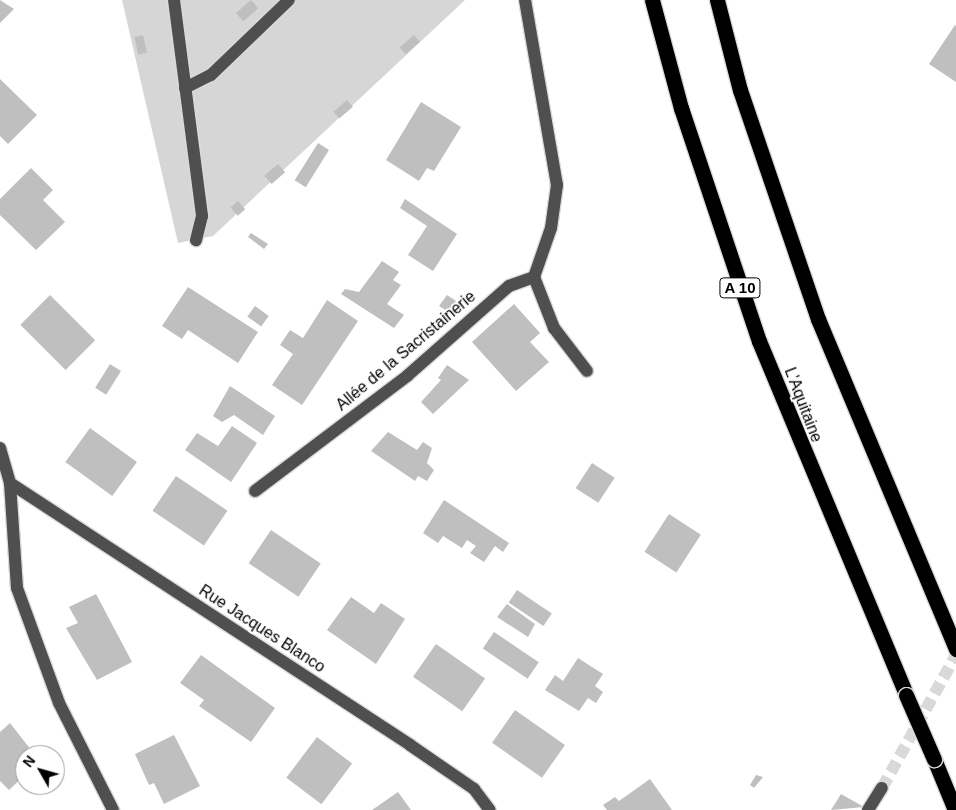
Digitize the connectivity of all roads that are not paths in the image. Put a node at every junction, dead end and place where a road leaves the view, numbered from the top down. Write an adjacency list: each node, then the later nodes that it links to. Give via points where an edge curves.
1 (174, 0): 6 (street)
2 (289, 0): 6 (street, via 212,74)
3 (525, 0): 8 (street, via 557,184 551,228)
4 (652, 0): 18 (highway, L'Aquitaine / A 10, bridge, via 692,144 759,340)
5 (717, 0): 13 (highway, via 740,90 818,319)
6 (185, 88): 7 (street, via 202,216)
7 (196, 240)
8 (534, 277): 9 (street, via 554,328); 12 (street, Allée de la Sacristainerie, via 509,286 407,376)
9 (587, 371)
10 (0, 448): 11 (street)
11 (10, 483): 15 (street, via 17,588 59,703); 16 (street, Rue Jacques Blanco, via 410,745 474,789)
12 (255, 491)
13 (956, 649)
14 (882, 788): 17 (street)
15 (112, 810)
16 (490, 810)
17 (868, 810)
18 (955, 810)

